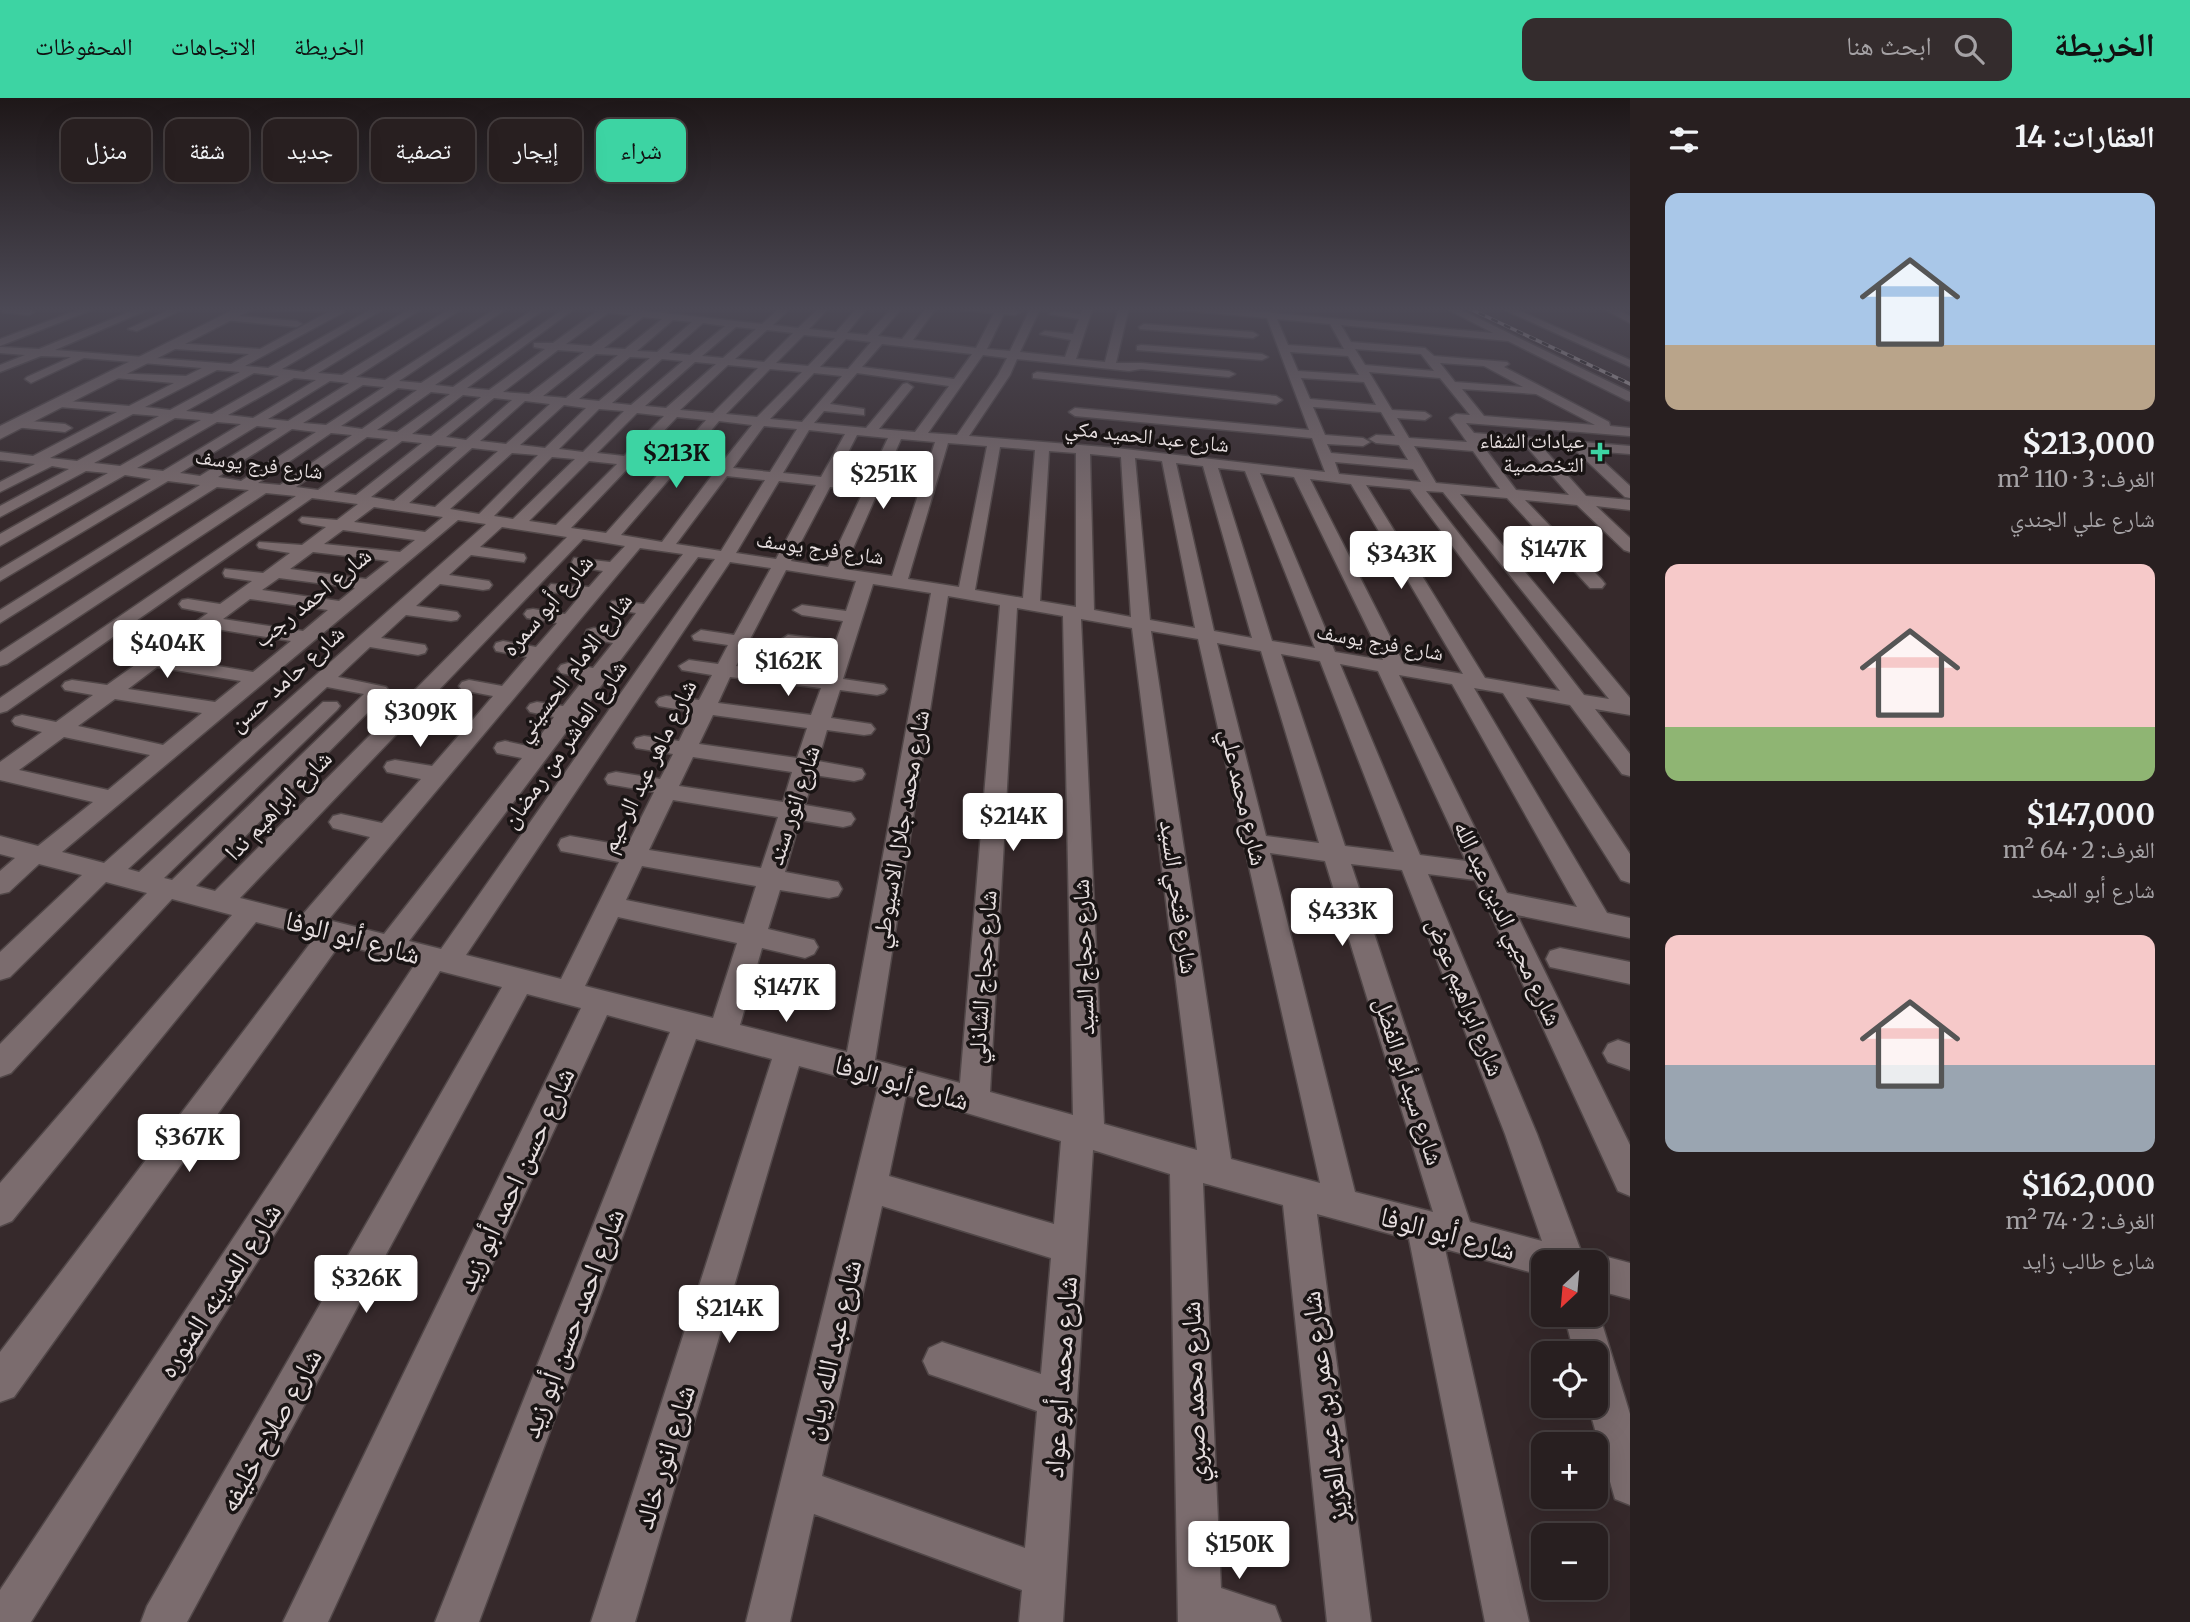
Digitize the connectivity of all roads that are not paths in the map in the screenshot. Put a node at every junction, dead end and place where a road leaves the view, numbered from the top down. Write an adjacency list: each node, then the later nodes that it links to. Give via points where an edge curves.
1 (98, 378): 78 (street)
2 (120, 378): 37 (street)
3 (192, 378): 35 (street)
4 (237, 378): 70 (street)
5 (284, 378): 74 (street)
6 (327, 378): 77 (street)
7 (338, 378): 33 (street, شارع عبد الحميد مكي)
8 (401, 378): 39 (street)
9 (439, 378): 41 (street)
10 (474, 378): 44 (street)
11 (514, 378): 50 (street)
12 (555, 378): 52 (street)
13 (594, 378): 55 (street, شارع احمد رجب)
14 (632, 378): 60 (street)
15 (670, 378): 62 (street)
16 (708, 378): 66 (street, شارع ابراهيم ندا)
17 (755, 378): 71 (street)
18 (802, 378): 76 (street)
19 (847, 378): 61 (street, شارع العاشر من رمضان, via 839,394)
20 (858, 378): 40 (street)
21 (946, 378): 38 (street)
22 (960, 378): 38 (street)
23 (1001, 378): 97 (street)
24 (1044, 378): 56 (street)
25 (1129, 378): 56 (street)
26 (1230, 378): 53 (street)
27 (1297, 378): 43 (street)
28 (1319, 378): 43 (street)
29 (1365, 378): 73 (street)
30 (1446, 378): 47 (street); 57 (street)
31 (1455, 378): 34 (street)
32 (1592, 378): 51 (street)
33 (345, 379): 36 (street, شارع عبد الحميد مكي)
34 (1517, 379): 47 (street)
35 (189, 380): 37 (street); 46 (street)
36 (362, 380): 39 (street, شارع عبد الحميد مكي); 80 (street)
37 (116, 382): 58 (street, via 93,387)
38 (956, 383): 95 (street)
39 (392, 384): 41 (street, شارع عبد الحميد مكي); 83 (street)
40 (881, 386)
41 (427, 387): 44 (street, شارع عبد الحميد مكي); 87 (street)
42 (907, 387): 88 (street)
43 (1301, 387): 89 (street)
44 (458, 390): 50 (street, شارع عبد الحميد مكي); 94 (street)
45 (141, 391): 46 (street)
46 (166, 393): 65 (street)
47 (1544, 393): 48 (street); 69 (street)
48 (1571, 393)
49 (1596, 393): 51 (street)
50 (492, 394): 52 (street, شارع عبد الحميد مكي); 98 (street)
51 (1626, 395)
52 (528, 397): 55 (street, شارع عبد الحميد مكي); 103 (street)
53 (1237, 397): 54 (street); 56 (street)
54 (1276, 400)
55 (565, 401): 60 (street, شارع عبد الحميد مكي); 105 (street, شارع احمد رجب)
56 (1121, 401): 68 (street); 89 (street); 111 (street)
57 (1466, 402): 59 (street); 75 (street)
58 (60, 404): 65 (street); 79 (street)
59 (1491, 404)
60 (599, 405): 62 (street, شارع عبد الحميد مكي); 110 (street)
61 (821, 407): 67 (street); 81 (street, شارع العاشر من رمضان)
62 (635, 408): 66 (street, شارع عبد الحميد مكي); 113 (street)
63 (1404, 409): 73 (street)
64 (1542, 409): 69 (street)
65 (131, 410): 70 (street); 119 (street)
66 (672, 412): 71 (street, شارع عبد الحميد مكي); 117 (street, شارع ابراهيم ندا)
67 (860, 412)
68 (1074, 412)
69 (1580, 412): 85 (street)
70 (172, 414): 74 (street); 121 (street)
71 (716, 416): 76 (street, شارع عبد الحميد مكي); 122 (street)
72 (1425, 416): 73 (street)
73 (1388, 417): 84 (street); 89 (street); 99 (street)
74 (214, 418): 77 (street); 124 (street)
75 (1479, 418): 85 (street); 102 (street, via 1456,418)
76 (761, 421): 81 (street, شارع عبد الحميد مكي); 125 (street)
77 (255, 422): 80 (street); 127 (street)
78 (0, 423)
79 (19, 424): 82 (street); 91 (street)
80 (290, 425): 83 (street); 131 (street)
81 (805, 426): 86 (street, شارع عبد الحميد مكي); 128 (street, شارع العاشر من رمضان)
82 (65, 429)
83 (329, 429): 87 (street); 133 (street)
84 (1434, 430)
85 (1614, 430): 90 (street)
86 (853, 431): 88 (street, شارع عبد الحميد مكي); 132 (street, شارع ماهر عبد الرحيم)
87 (365, 432): 94 (street); 138 (street)
88 (870, 432): 93 (street, شارع عبد الحميد مكي)
89 (1317, 432): 92 (street); 92 (street); 109 (street); 118 (street); 129 (street)
90 (1630, 432)
91 (0, 433)
92 (1362, 433): 99 (street)
93 (896, 434): 95 (street, شارع عبد الحميد مكي); 135 (street)
94 (400, 436): 98 (street); 139 (street)
95 (919, 436): 96 (street, شارع عبد الحميد مكي)
96 (943, 438): 97 (street, شارع عبد الحميد مكي); 176 (street)
97 (961, 439): 101 (street, شارع عبد الحميد مكي)
98 (433, 440): 103 (street); 142 (street)
99 (1404, 441): 102 (street); 118 (street)
100 (1529, 441): 102 (street); 104 (street); 143 (street)
101 (994, 442): 106 (street, شارع عبد الحميد مكي); 184 (street)
102 (1474, 442): 141 (street)
103 (469, 444): 105 (street); 145 (street)
104 (1578, 445): 107 (street); 140 (street)
105 (510, 447): 110 (street); 147 (street, شارع احمد رجب)
106 (1042, 447): 108 (street, شارع عبد الحميد مكي); 185 (street, شارع حجاج الشاذلي)
107 (1630, 450)
108 (1083, 451): 111 (street, شارع عبد الحميد مكي); 193 (street, شارع حجاج السيد)
109 (1349, 451)
110 (549, 452): 113 (street); 151 (street)
111 (1106, 452): 112 (street, شارع عبد الحميد مكي)
112 (1128, 454): 115 (street, شارع عبد الحميد مكي); 200 (street, شارع فتحي السيد)
113 (587, 456): 117 (street); 151 (street)
114 (4, 458): 119 (street, شارع فرج يوسف)
115 (1168, 458): 120 (street, شارع عبد الحميد مكي); 202 (street, شارع محمد علي)
116 (1448, 458): 118 (street)
117 (629, 460): 122 (street); 153 (street, شارع ابراهيم ندا)
118 (1415, 460): 136 (street)
119 (43, 461): 121 (street, شارع فرج يوسف); 137 (street)
120 (1209, 463): 123 (street, شارع عبد الحميد مكي); 209 (street, شارع سيد أبو الفضل)
121 (82, 465): 124 (street, شارع فرج يوسف); 146 (street)
122 (674, 465): 125 (street); 155 (street)
123 (1251, 468): 126 (street, شارع عبد الحميد مكي); 214 (street, شارع ابراهيم عوض)
124 (122, 470): 127 (street, شارع فرج يوسف); 148 (street)
125 (723, 471): 128 (street); 160 (street)
126 (1300, 474): 129 (street, شارع عبد الحميد مكي); 218 (street, شارع محيي الدين عبد الله)
127 (166, 475): 131 (street, شارع فرج يوسف); 173 (street)
128 (772, 476): 132 (street); 165 (street, شارع العاشر من رمضان)
129 (1334, 478): 130 (street, شارع عبد الحميد مكي)
130 (1356, 480): 136 (street, شارع عبد الحميد مكي); 224 (street)
131 (210, 481): 133 (street, شارع فرج يوسف); 197 (street)
132 (825, 482): 135 (street); 168 (street, شارع ماهر عبد الرحيم)
133 (245, 485): 134 (street, شارع فرج يوسف)
134 (264, 487): 138 (street, شارع فرج يوسف); 215 (street)
135 (874, 487): 171 (street)
136 (1431, 487): 141 (street, شارع عبد الحميد مكي); 232 (street); 239 (street)
137 (0, 488)
138 (283, 490): 139 (street, شارع فرج يوسف)
139 (315, 494): 142 (street, شارع فرج يوسف); 235 (street)
140 (1630, 494)
141 (1513, 496): 143 (street, شارع عبد الحميد مكي); 178 (street)
142 (365, 501): 145 (street, شارع فرج يوسف); 152 (street)
143 (1582, 501): 144 (street, شارع عبد الحميد مكي); 159 (street)
144 (1630, 505)
145 (397, 506): 147 (street, شارع فرج يوسف)
146 (0, 512)
147 (446, 514): 151 (street, شارع فرج يوسف); 154 (street, شارع احمد رجب)
148 (37, 520): 150 (street); 156 (street)
149 (307, 520): 152 (street)
150 (60, 522)
151 (499, 522): 153 (street, شارع فرج يوسف); 162 (street, شارع حامد حسن)
152 (340, 524): 154 (street); 161 (street)
153 (569, 533): 155 (street, شارع فرج يوسف); 280 (street, شارع ابراهيم ندا)
154 (428, 537): 164 (street, شارع احمد رجب)
155 (609, 539): 157 (street, شارع فرج يوسف)
156 (0, 541)
157 (636, 543): 160 (street, شارع فرج يوسف); 169 (street, شارع أبو سمره)
158 (265, 545): 161 (street)
159 (1630, 547)
160 (665, 548): 163 (street, شارع فرج يوسف)
161 (307, 549): 164 (street); 172 (street)
162 (467, 550): 166 (street); 174 (street, شارع حامد حسن)
163 (693, 552): 165 (street, شارع فرج يوسف); 191 (street, شارع الامام الحسيني)
164 (402, 557): 177 (street, شارع احمد رجب)
165 (725, 557): 168 (street, شارع فرج يوسف); 290 (street, شارع العاشر من رمضان)
166 (518, 558)
167 (580, 562): 169 (street)
168 (779, 565): 171 (street, شارع فرج يوسف); 206 (street, شارع ماهر عبد الرحيم)
169 (614, 568): 183 (street, شارع أبو سمره)
170 (232, 573): 172 (street)
171 (834, 573): 175 (street, شارع فرج يوسف)
172 (271, 575): 177 (street); 182 (street)
173 (0, 576)
174 (436, 578): 179 (street); 189 (street, شارع حامد حسن)
175 (866, 578): 176 (street, شارع فرج يوسف); 196 (street, شارع انور سند)
176 (898, 583): 181 (street, شارع فرج يوسف)
177 (369, 584): 188 (street, شارع احمد رجب)
178 (1596, 584)
179 (483, 585)
180 (557, 588): 183 (street)
181 (940, 589): 184 (street, شارع فرج يوسف); 299 (street, شارع محمد جلال الاسيوطي)
182 (246, 593): 188 (street); 190 (street)
183 (593, 593): 198 (street, شارع أبو سمره)
184 (965, 594): 185 (street, شارع فرج يوسف)
185 (1020, 603): 193 (street, شارع فرج يوسف); 301 (street, شارع حجاج الشاذلي)
186 (188, 604): 190 (street)
187 (618, 606): 191 (street)
188 (341, 607): 204 (street, شارع احمد رجب)
189 (402, 609): 195 (street); 207 (street, شارع حامد حسن)
190 (223, 610): 199 (street)
191 (649, 610): 205 (street, شارع الامام الحسيني)
192 (802, 610): 196 (street)
193 (1078, 613): 200 (street, شارع فرج يوسف); 302 (street, شارع حجاج السيد)
194 (533, 614): 198 (street)
195 (451, 616)
196 (853, 617): 211 (street, شارع انور سند)
197 (0, 618)
198 (570, 620): 213 (street, شارع أبو سمره)
199 (206, 622): 204 (street); 216 (street)
200 (1141, 623): 202 (street, شارع فرج يوسف); 303 (street, شارع فتحي السيد)
201 (594, 634): 205 (street)
202 (1206, 635): 209 (street, شارع فرج يوسف); 265 (street, شارع محمد علي)
203 (701, 636): 206 (street)
204 (304, 637): 222 (street, شارع احمد رجب)
205 (627, 640): 221 (street, شارع الامام الحسيني)
206 (740, 640): 220 (street, شارع ماهر عبد الرحيم)
207 (366, 641): 212 (street); 223 (street, شارع حامد حسن)
208 (788, 641): 211 (street)
209 (1266, 646): 214 (street, شارع فرج يوسف); 268 (street, شارع سيد أبو الفضل)
210 (503, 647): 213 (street)
211 (843, 648): 225 (street, شارع انور سند)
212 (418, 649)
213 (541, 654): 231 (street, شارع أبو سمره)
214 (1328, 657): 218 (street, شارع فرج يوسف); 271 (street, شارع ابراهيم عوض)
215 (0, 660)
216 (154, 661): 222 (street); 230 (street)
217 (689, 666): 220 (street)
218 (1391, 667): 224 (street, شارع فرج يوسف); 273 (street, شارع محيي الدين عبد الله)
219 (568, 669): 221 (street)
220 (724, 670): 225 (street); 236 (street, شارع ماهر عبد الرحيم)
221 (600, 675): 240 (street, شارع الامام الحسيني)
222 (255, 678): 238 (street, شارع احمد رجب)
223 (323, 680): 272 (street, شارع حامد حسن); 277 (street, via 372,687 379,694)
224 (1468, 681): 228 (street, شارع فرج يوسف); 283 (street)
225 (831, 683): 229 (street); 243 (street, شارع انور سند)
226 (72, 686): 230 (street)
227 (469, 686): 231 (street)
228 (1510, 688): 232 (street, شارع فرج يوسف); 274 (street)
229 (877, 689)
230 (111, 692): 238 (street); 245 (street)
231 (507, 693): 246 (street, شارع أبو سمره)
232 (1576, 699): 239 (street, شارع فرج يوسف); 254 (street)
233 (666, 702): 236 (street)
234 (330, 706): 277 (street)
235 (0, 707)
236 (706, 707): 243 (street); 249 (street, شارع ماهر عبد الرحيم)
237 (537, 708): 240 (street)
238 (218, 709): 250 (street, شارع احمد رجب)
239 (1629, 709)
240 (570, 714): 251 (street, شارع الامام الحسيني)
241 (22, 721): 245 (street)
242 (436, 723): 246 (street)
243 (819, 723): 244 (street); 253 (street, شارع انور سند)
244 (864, 729)
245 (59, 730): 250 (street); 255 (street)
246 (475, 730): 257 (street, شارع أبو سمره)
247 (644, 743): 249 (street)
248 (505, 748): 251 (street)
249 (685, 749): 253 (street); 259 (street, شارع ماهر عبد الرحيم)
250 (165, 752): 260 (street, شارع احمد رجب)
251 (539, 755): 287 (street, شارع الامام الحسيني)
252 (395, 766): 257 (street)
253 (805, 766): 256 (street); 261 (street, شارع انور سند)
254 (1630, 769)
255 (0, 773): 260 (street)
256 (854, 774)
257 (437, 775): 264 (street, شارع أبو سمره)
258 (616, 779): 259 (street)
259 (665, 789): 261 (street); 270 (street, شارع ماهر عبد الرحيم)
260 (111, 798): 269 (street, شارع احمد رجب)
261 (791, 811): 262 (street); 275 (street, شارع انور سند)
262 (843, 819)
263 (341, 822): 264 (street)
264 (387, 833): 285 (street, شارع أبو سمره)
265 (1255, 843): 268 (street); 307 (street, شارع محمد علي)
266 (0, 845): 269 (street, شارع أبو الوفا)
267 (570, 845): 270 (street)
268 (1336, 852): 271 (street); 309 (street, شارع سيد أبو الفضل)
269 (38, 855): 272 (street, شارع أبو الوفا); 276 (street, شارع احمد رجب)
270 (634, 855): 275 (street); 281 (street, شارع ماهر عبد الرحيم)
271 (1411, 862): 273 (street); 311 (street, شارع ابراهيم عوض)
272 (105, 872): 277 (street, شارع أبو الوفا); 291 (street, شارع حامد حسن)
273 (1484, 872): 279 (street, شارع محيي الدين عبد الله)
274 (1630, 874)
275 (770, 879): 278 (street); 286 (street, شارع انور سند)
276 (0, 885)
277 (162, 887): 280 (street, شارع أبو الوفا); 298 (street)
278 (830, 889)
279 (1497, 901): 283 (street); 304 (street, شارع محيي الدين عبد الله)
280 (220, 902): 282 (street, شارع أبو الوفا)
281 (610, 905): 286 (street); 294 (street, شارع ماهر عبد الرحيم)
282 (251, 910): 285 (street, شارع أبو الوفا); 308 (street)
283 (1598, 921): 284 (street)
284 (1630, 928)
285 (321, 929): 287 (street, شارع أبو الوفا); 316 (street, شارع أبو سمره)
286 (753, 936): 288 (street); 296 (street, شارع انور سند)
287 (390, 947): 290 (street, شارع أبو الوفا)
288 (805, 947)
289 (1560, 959): 292 (street)
290 (440, 960): 293 (street, شارع أبو الوفا); 323 (street, شارع المدينه المنوره)
291 (0, 969)
292 (1630, 974)
293 (520, 980): 294 (street, شارع أبو الوفا); 324 (street, شارع صلاح خليفه)
294 (583, 997): 295 (street, شارع أبو الوفا); 325 (street, شارع حسن احمد أبو زيد)
295 (687, 1024): 296 (street, شارع أبو الوفا); 326 (street, شارع احمد حسن أبو زيد)
296 (723, 1033): 297 (street, شارع أبو الوفا)
297 (789, 1051): 299 (street, شارع أبو الوفا); 327 (street, شارع انور خالد)
298 (0, 1065)
299 (859, 1069): 300 (street, شارع أبو الوفا)
300 (895, 1078): 301 (street, شارع أبو الوفا); 305 (street, شارع عبد الله ريان)
301 (974, 1102): 302 (street, شارع أبو الوفا)
302 (1083, 1133): 303 (street, شارع أبو الوفا); 310 (street, شارع محمد أبو عواد)
303 (1201, 1167): 306 (street, شارع أبو الوفا); 322 (street, شارع محمد صبري)
304 (1630, 1180)
305 (871, 1186): 310 (street); 320 (street, شارع عبد الله ريان)
306 (1298, 1193): 307 (street, شارع أبو الوفا); 331 (street, شارع عمر بن عبد العزيز)
307 (1342, 1205): 309 (street, شارع أبو الوفا)
308 (0, 1209)
309 (1440, 1230): 312 (street, شارع أبو الوفا); 332 (street, شارع سيد أبو الفضل)
310 (1070, 1246): 317 (street, شارع محمد أبو عواد)
311 (1563, 1250)
312 (1531, 1255)
313 (1608, 1275): 314 (street)
314 (1630, 1281)
315 (942, 1361): 317 (street)
316 (0, 1384)
317 (1059, 1399): 321 (street, شارع محمد أبو عواد)
318 (1608, 1406): 319 (street)
319 (1630, 1484)
320 (798, 1488): 321 (street); 328 (street, شارع عبد الله ريان)
321 (1043, 1576): 329 (street, شارع محمد أبو عواد)
322 (1199, 1613): 330 (street)
323 (5, 1622)
324 (163, 1622)
325 (305, 1622)
326 (457, 1622)
327 (613, 1622)
328 (768, 1622)
329 (1041, 1622)
330 (1259, 1622)
331 (1349, 1622)
332 (1507, 1622)

